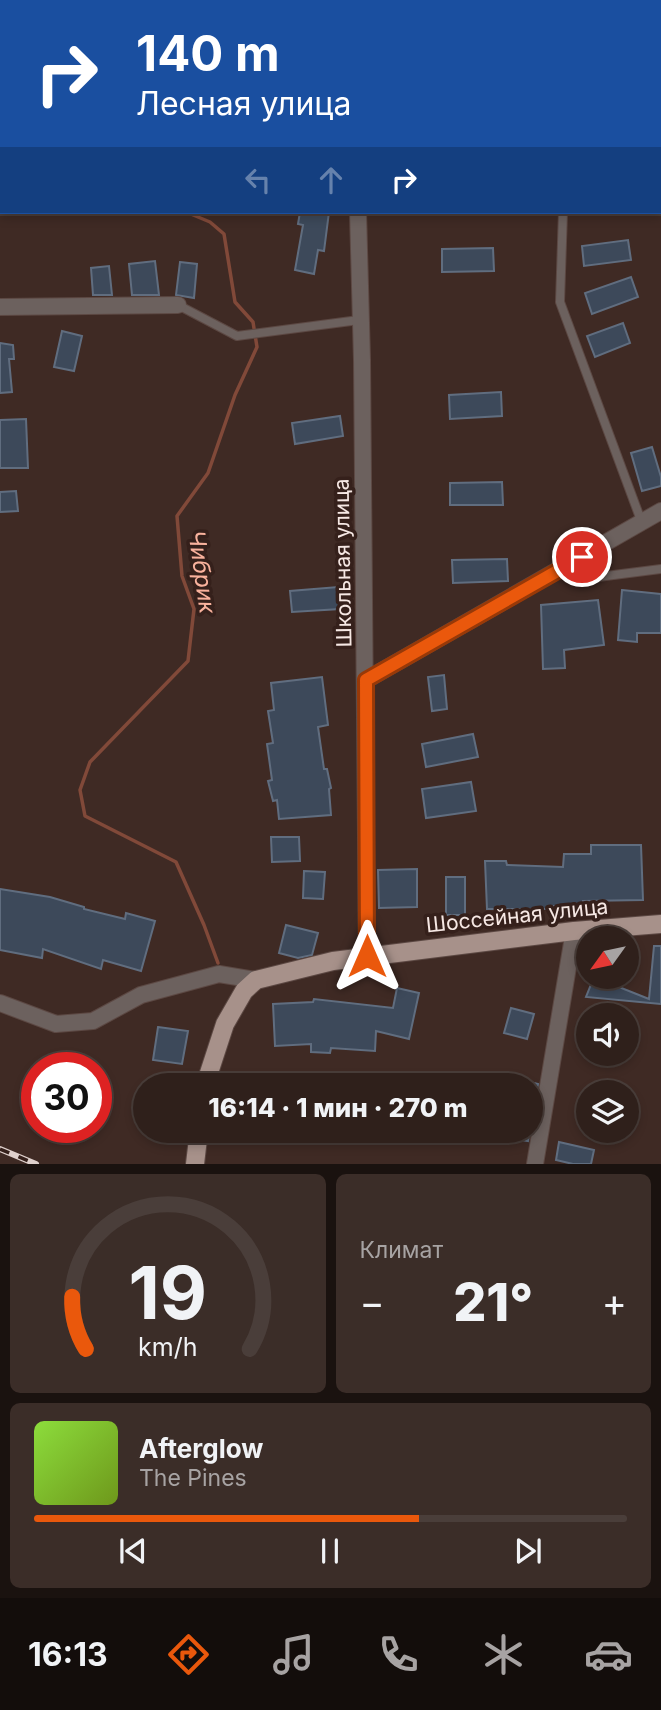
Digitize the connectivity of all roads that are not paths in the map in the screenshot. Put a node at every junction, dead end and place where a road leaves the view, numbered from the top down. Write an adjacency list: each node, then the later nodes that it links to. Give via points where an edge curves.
1 (358, 214): 5 (street, Школьная улица)
2 (563, 214): 7 (lane, via 560,302)
3 (178, 305): 4 (street); 5 (lane, via 237,336)
4 (0, 307)
5 (359, 320): 10 (street, Школьная улица)
6 (661, 511): 7 (street)
7 (642, 523): 8 (street)
8 (562, 568): 9 (lane, via 598,577); 10 (street)
9 (661, 569)
10 (366, 680): 13 (street, Школьная улица)
11 (661, 924): 12 (main road, Шоссейная улица)
12 (574, 931): 13 (main road, Шоссейная улица); 19 (street)
13 (367, 956): 14 (main road, Шоссейная улица)
14 (256, 980): 15 (street, via 219,974 141,995 93,1021 57,1024); 16 (main road, via 225,1024)
15 (0, 1003)
16 (209, 1073)
17 (197, 1143): 18 (main road)
18 (195, 1164)
19 (535, 1164)

